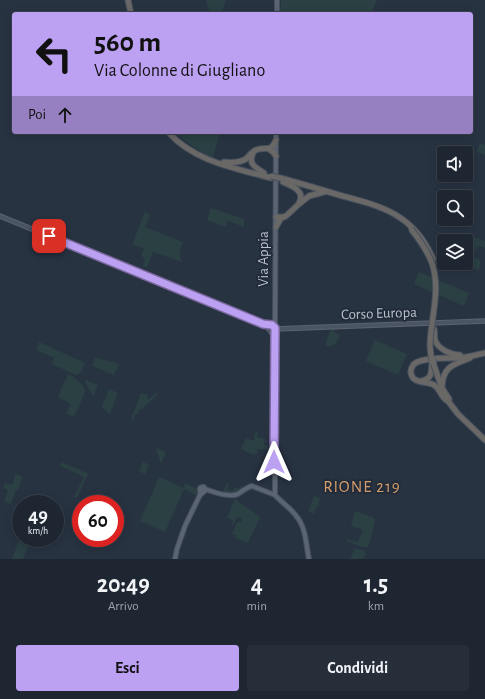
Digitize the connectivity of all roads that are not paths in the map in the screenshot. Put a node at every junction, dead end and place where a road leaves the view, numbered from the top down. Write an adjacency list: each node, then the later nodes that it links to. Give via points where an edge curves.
1 (129, 0): 3 (highway)
2 (277, 0): 4 (main road)
3 (132, 12)
4 (277, 12)
5 (172, 134): 12 (highway, via 195,151)
6 (172, 134): 14 (highway, via 184,146 200,156)
7 (276, 134): 8 (main road)
8 (276, 140): 9 (highway)
9 (273, 149): 10 (highway); 11 (highway)
10 (254, 152): 12 (highway, via 242,161); 13 (highway, via 251,161)
11 (276, 156): 20 (main road, Via Appia)
12 (220, 162): 13 (highway)
13 (264, 173): 14 (highway)
14 (271, 177): 15 (highway, bridge)
15 (292, 184): 16 (highway); 18 (highway, via 301,196)
16 (304, 186): 17 (highway); 22 (highway, via 381,207 400,217)
17 (324, 192): 18 (highway, via 309,196); 22 (highway, via 380,209)
18 (298, 204): 20 (highway)
19 (0, 216): 25 (main road)
20 (279, 216): 21 (highway)
21 (276, 226): 23 (main road, Via Appia)
22 (411, 228): 28 (highway, bridge, via 426,245 436,268 438,287); 32 (highway, bridge, via 431,262 435,278 435,305 430,343)
23 (275, 317): 25 (main road); 26 (main road, Via Appia)
24 (485, 321): 26 (main road, Corso Europa)
25 (266, 324): 26 (main road); 27 (main road)
26 (275, 328): 27 (main road, Corso Europa); 29 (main road, Via Appia)
27 (269, 329): 29 (main road)
28 (434, 329): 30 (highway, via 435,340 444,350 464,355); 33 (highway, bridge, via 432,349)
29 (275, 338): 38 (main road, Via Appia)
30 (485, 352): 31 (highway)
31 (476, 355): 34 (highway, via 417,362 412,365 411,371 412,377); 35 (highway, via 449,368 443,377)
32 (432, 362): 33 (highway, bridge); 34 (highway, via 430,377)
33 (437, 378): 35 (highway); 36 (highway)
34 (418, 381): 36 (highway, via 435,385)
35 (442, 388): 37 (highway, via 458,412)
36 (446, 400): 37 (highway)
37 (483, 437)
38 (275, 495): 39 (main road, via 252,486 233,495 202,492 185,526); 40 (main road, via 300,520)
39 (175, 559)
40 (309, 559)

